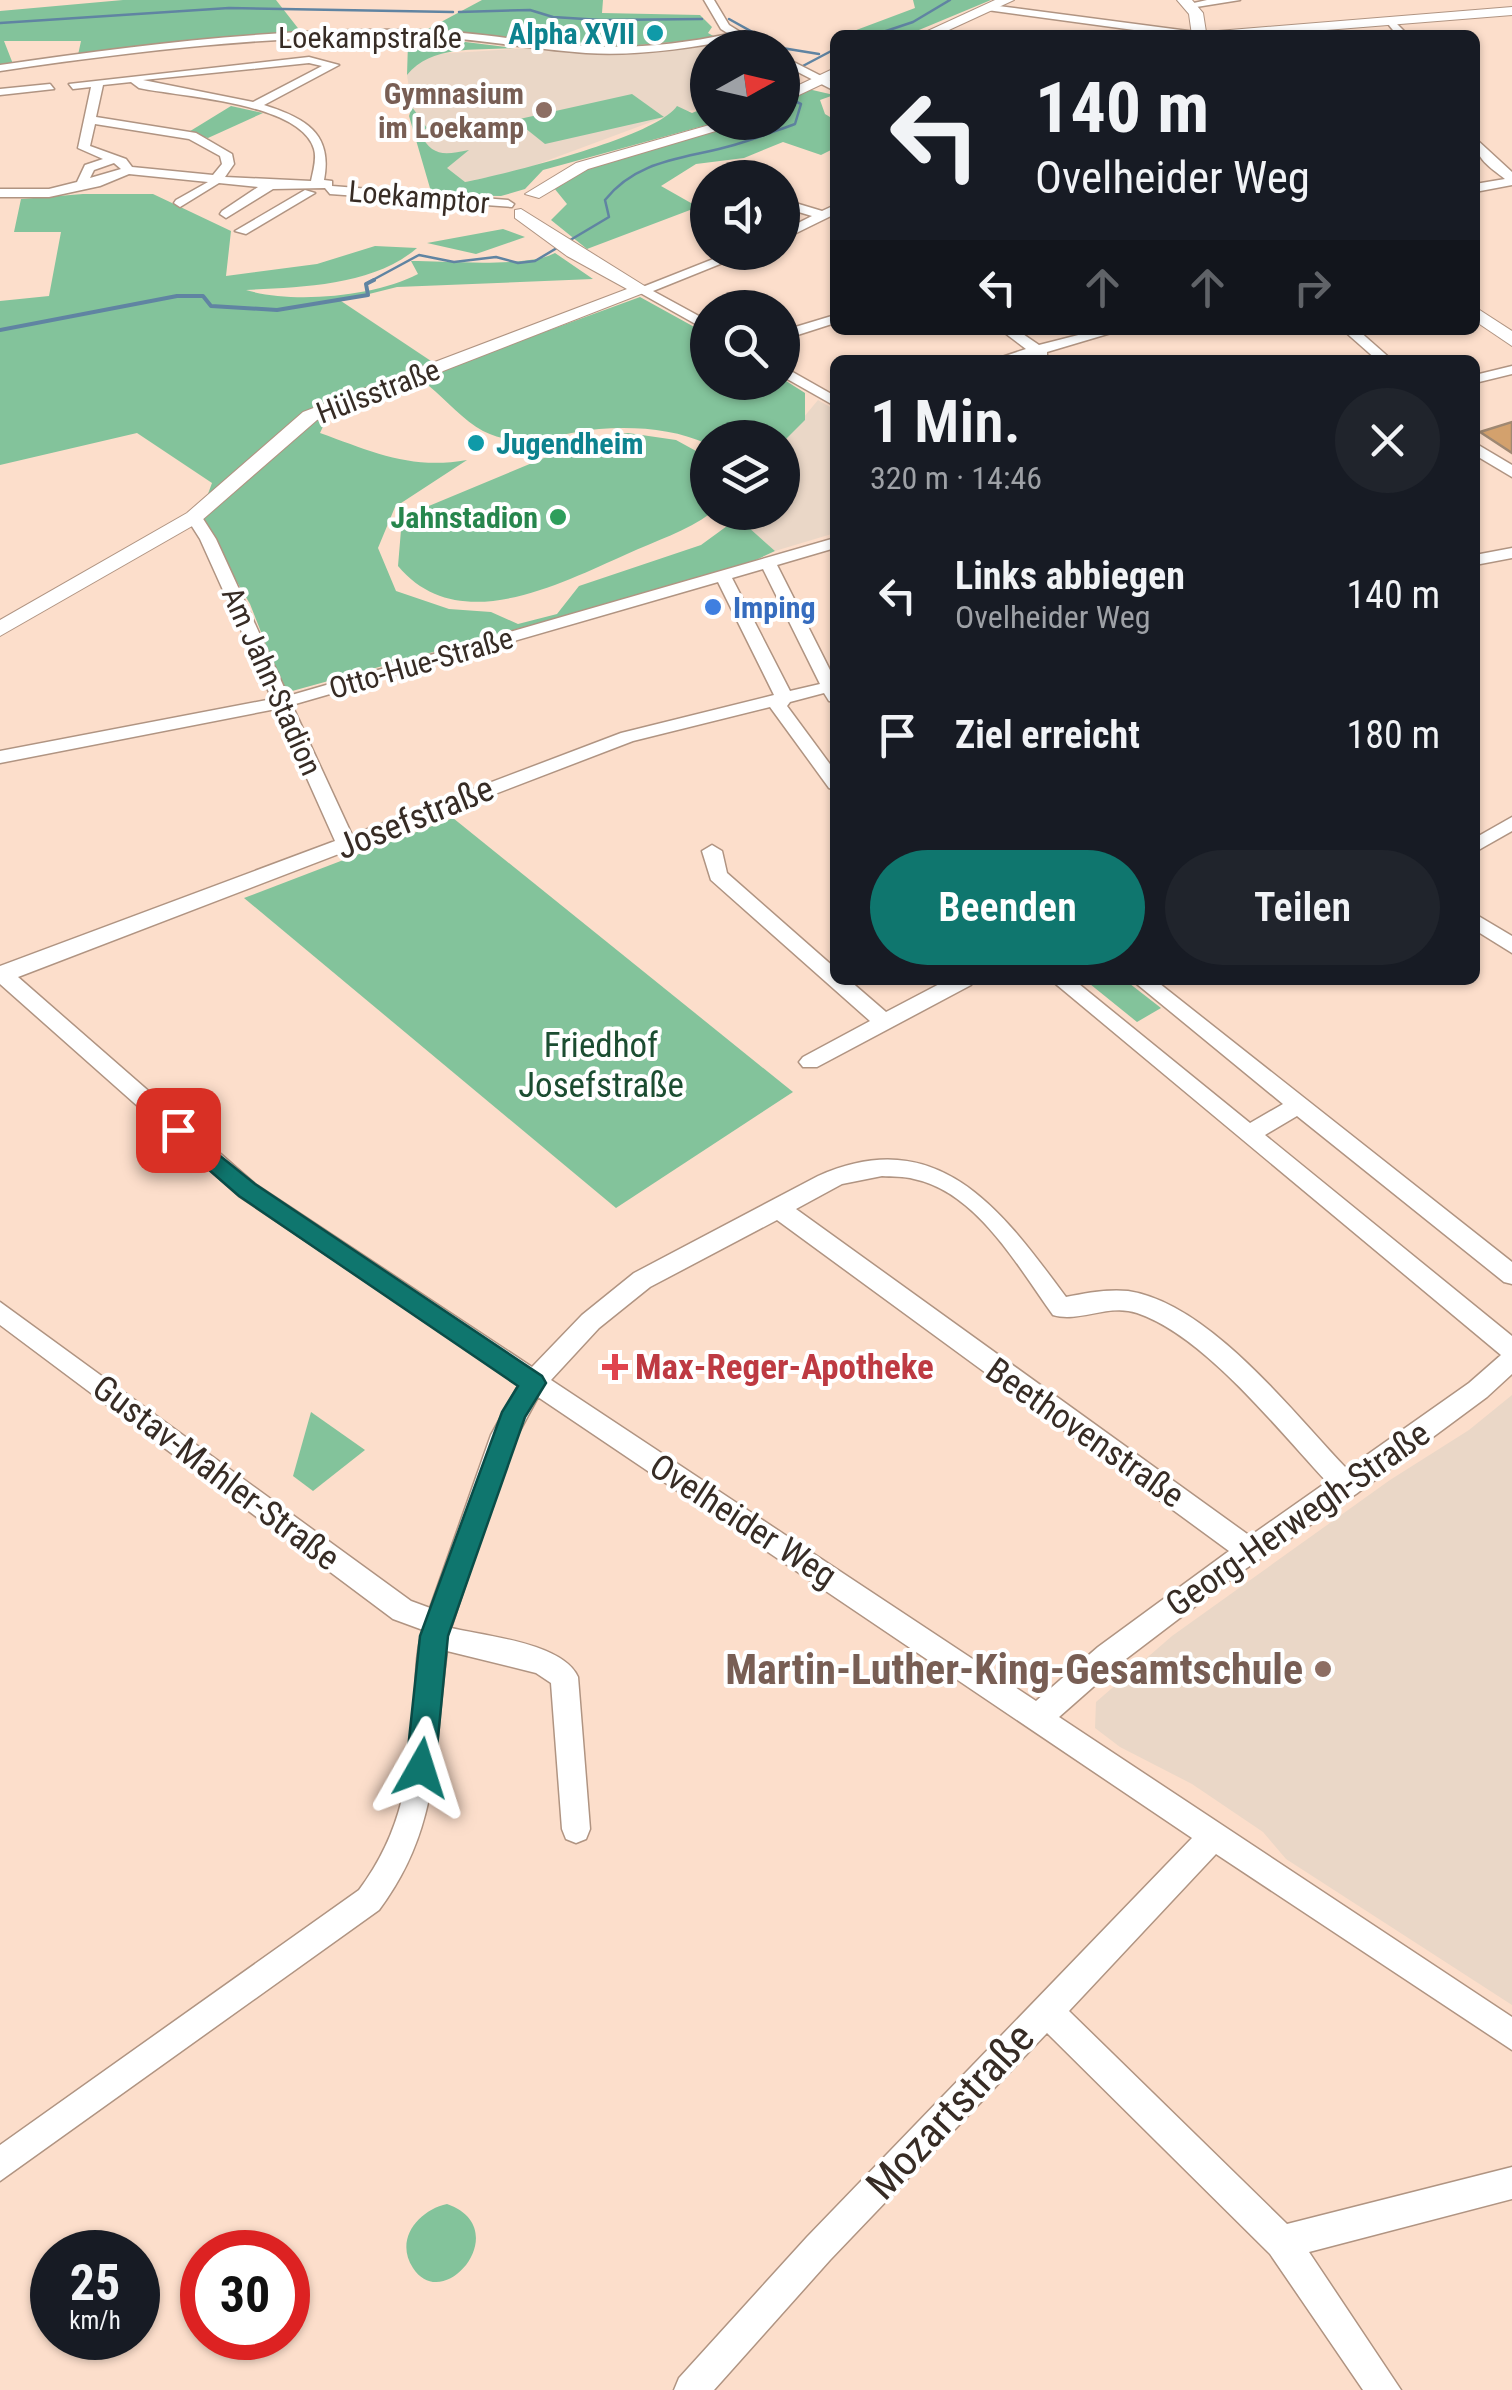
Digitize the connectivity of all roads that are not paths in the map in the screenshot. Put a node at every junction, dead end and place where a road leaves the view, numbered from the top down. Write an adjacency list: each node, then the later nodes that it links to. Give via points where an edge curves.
1 (709, 0): 8 (street, via 716,18)
2 (1007, 0): 5 (main road)
3 (1236, 0): 4 (street)
4 (1187, 3): 11 (main road)
5 (992, 8): 9 (main road); 10 (street)
6 (1512, 11): 7 (main road)
7 (1388, 21): 12 (main road); 13 (street)
8 (731, 30)
9 (938, 30)
10 (1157, 30)
11 (1199, 30)
12 (1291, 30)
13 (1398, 30)
14 (690, 45): 15 (street, Loekampstraße, via 622,51 444,34 307,33)
15 (0, 68)
16 (800, 69): 19 (street)
17 (830, 74): 19 (main road)
18 (134, 78): 20 (street); 26 (street, via 143,86); 26 (street, via 234,66 333,65)
19 (818, 79): 21 (street); 24 (main road)
20 (98, 83): 22 (street); 27 (street)
21 (830, 85)
22 (73, 86)
23 (50, 87): 25 (street)
24 (800, 89)
25 (0, 92)
26 (257, 104): 37 (street, via 312,134 322,157)
27 (90, 120): 30 (street, via 84,148); 32 (street, via 206,141 226,154 228,164)
28 (690, 136): 40 (main road, via 582,166)
29 (1480, 147): 33 (street)
30 (111, 160): 31 (street); 34 (street, via 88,168 82,181)
31 (128, 170): 32 (street, Loekamptor); 34 (street)
32 (217, 180): 35 (street, Loekamptor); 39 (street)
33 (1512, 180): 36 (street)
34 (88, 183): 38 (street, via 49,193)
35 (270, 185): 37 (street, Loekamptor); 44 (street)
36 (1480, 187)
37 (315, 188): 40 (street, Loekamptor); 46 (street)
38 (0, 193)
39 (180, 204)
40 (539, 204): 48 (main road, via 563,246)
41 (800, 206): 42 (street)
42 (830, 213)
43 (830, 213): 45 (street)
44 (226, 214)
45 (800, 228)
46 (242, 231)
47 (696, 270): 48 (street, Hülsstraße)
48 (642, 290): 50 (street); 67 (main road, Hülsstraße, via 310,416)
49 (1480, 316): 56 (main road)
50 (690, 317)
51 (830, 322): 52 (street)
52 (800, 331)
53 (1015, 335): 57 (street)
54 (1092, 335): 57 (street)
55 (1356, 335): 60 (street)
56 (1512, 340)
57 (1034, 348): 58 (street); 59 (street)
58 (1014, 355)
59 (1044, 355)
60 (1379, 355)
61 (1512, 370): 62 (street)
62 (1480, 377)
63 (800, 381): 64 (street)
64 (830, 399)
65 (1480, 451): 66 (street)
66 (1512, 472)
67 (194, 518): 73 (main road, Hülsstraße); 77 (street, Am Jahn-Stadion)
68 (830, 544): 71 (street, Otto-Hue-Straße)
69 (1512, 553): 70 (street)
70 (1480, 559)
71 (768, 562): 72 (street, Otto-Hue-Straße); 74 (street)
72 (724, 576): 76 (street); 77 (street, Otto-Hue-Straße)
73 (0, 629)
74 (830, 684)
75 (830, 690): 76 (street, Josefstraße)
76 (784, 697): 79 (street, via 778,706); 82 (street, Josefstraße, via 627,737)
77 (281, 703): 78 (street, Otto-Hue-Straße); 82 (street, Am Jahn-Stadion)
78 (0, 757)
79 (830, 777)
80 (1512, 824): 81 (street)
81 (1480, 843)
82 (348, 846): 86 (street, Josefstraße)
83 (712, 851): 87 (street, via 718,876)
84 (1480, 924): 85 (street)
85 (1512, 946)
86 (2, 974): 101 (street, Ovelheider Weg, via 247,1190)
87 (830, 975)
88 (841, 985): 92 (street)
89 (955, 985): 92 (street)
90 (1067, 985): 95 (street)
91 (1148, 985): 94 (street)
92 (884, 1023): 93 (street)
93 (810, 1062)
94 (1298, 1105): 95 (street); 97 (street)
95 (1250, 1132): 99 (street)
96 (779, 1209): 101 (street, via 641,1281); 102 (street, via 823,1182 866,1170 946,1180 985,1207 1061,1308 1137,1302 1170,1316); 103 (street, Beethovenstraße)
97 (1512, 1276)
98 (0, 1312): 104 (street, Gustav-Mahler-Straße)
99 (1512, 1350)
100 (1512, 1358): 102 (street, Georg-Herwegh-Straße)
101 (534, 1383): 104 (street, via 514,1412); 105 (street, Ovelheider Weg)
102 (1347, 1486): 103 (street, Georg-Herwegh-Straße)
103 (1250, 1551): 105 (street, Georg-Herwegh-Straße)
104 (436, 1630): 106 (street, Gustav-Mahler-Straße, via 543,1662 564,1677); 110 (street, via 418,1801 394,1872 369,1900)
105 (1037, 1718): 107 (street, Ovelheider Weg)
106 (576, 1829)
107 (1213, 1836): 108 (street, Mozartstraße); 109 (street, Ovelheider Weg)
108 (1045, 2009): 112 (street); 113 (street, Mozartstraße)
109 (1512, 2035)
110 (0, 2164)
111 (1512, 2183): 112 (street)
112 (1282, 2242): 114 (street)
113 (691, 2390)
114 (1384, 2390)

